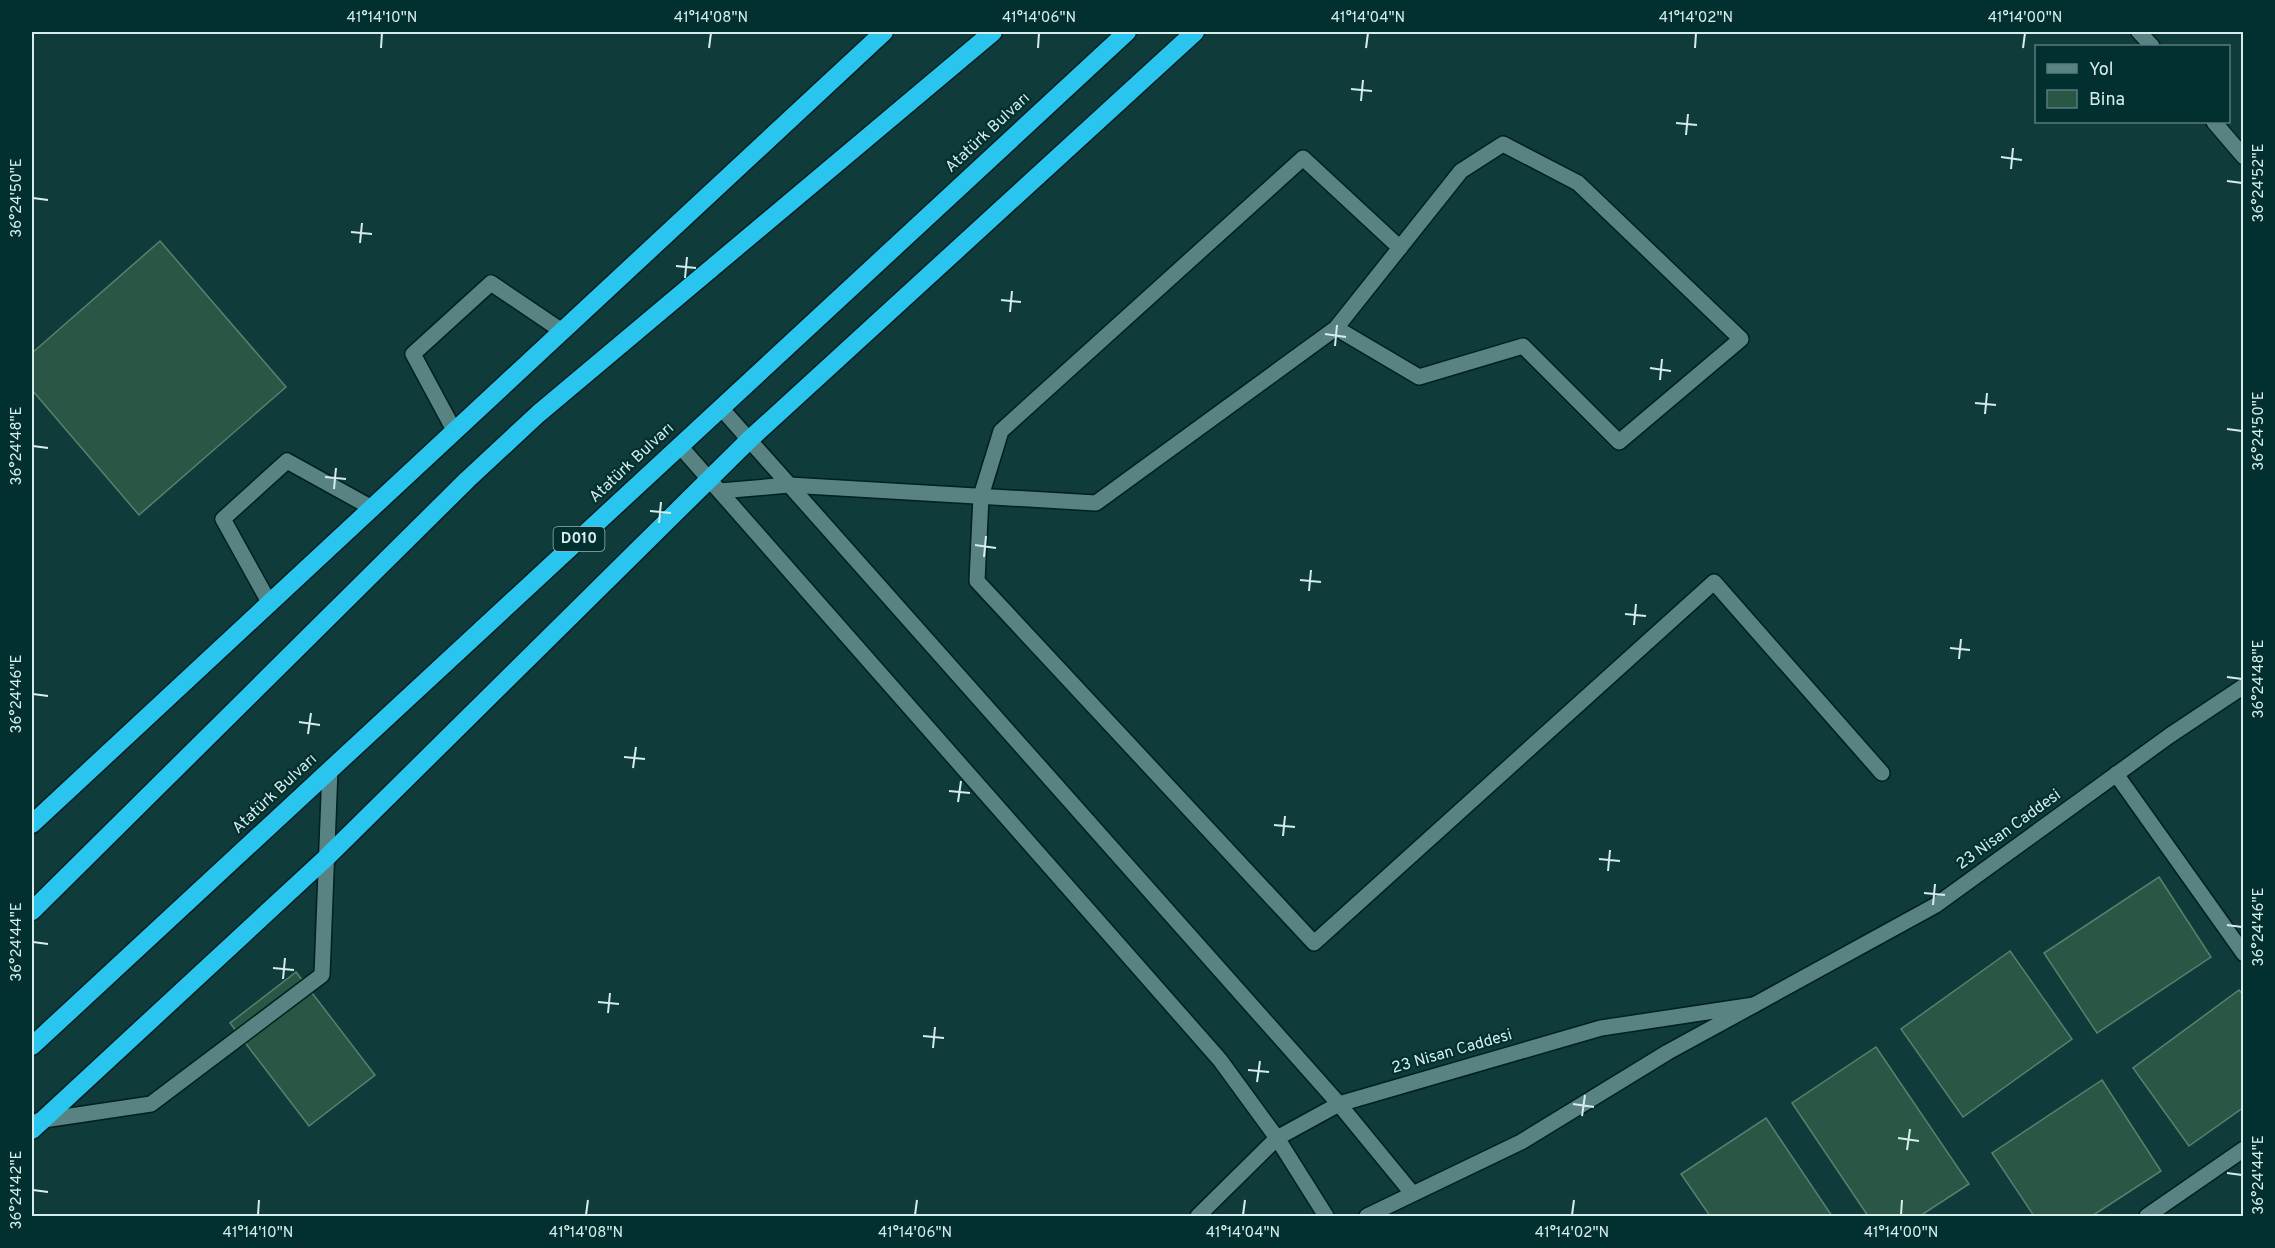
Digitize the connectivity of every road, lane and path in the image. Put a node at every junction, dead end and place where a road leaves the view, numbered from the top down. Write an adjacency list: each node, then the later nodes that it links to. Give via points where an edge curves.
1 (884, 32): 11 (highway)
2 (993, 32): 27 (highway, via 538,414)
3 (1127, 32): 12 (highway, Atatürk Bulvarı / D010)
4 (1195, 32): 14 (highway)
5 (2139, 32): 6 (street)
6 (2151, 45)
7 (2215, 123): 8 (street)
8 (2244, 157)
9 (1400, 248): 10 (street); 10 (street, via 1461,171 1503,144 1578,183 1741,339 1619,442 1523,346 1419,377); 18 (street, via 1303,158 1001,430)
10 (1336, 328): 18 (street, via 1096,502)
11 (562, 331): 13 (highway); 13 (street, via 491,283 413,354)
12 (721, 408): 14 (street); 15 (highway, Atatürk Bulvarı / D010)
13 (455, 432): 19 (highway)
14 (749, 440): 16 (street); 17 (highway)
15 (680, 445): 17 (street); 22 (highway, Atatürk Bulvarı / D010)
16 (789, 485): 17 (street); 18 (street); 31 (street)
17 (715, 486): 26 (highway); 33 (street, via 1220,1060)
18 (981, 496): 23 (street, via 978,581 1314,943 1714,582)
19 (372, 508): 20 (highway); 20 (street, via 287,461 223,519)
20 (270, 604): 25 (highway)
21 (2244, 686): 24 (street, 23 Nisan Caddesi)
22 (330, 769): 26 (street); 30 (highway, Atatürk Bulvarı / D010)
23 (1882, 773)
24 (2116, 774): 28 (street); 29 (street, 23 Nisan Caddesi, via 1936,905)
25 (32, 824)
26 (327, 856): 32 (highway); 32 (street, via 322,975 151,1104)
27 (32, 911)
28 (2244, 954)
29 (1754, 1005): 31 (street, 23 Nisan Caddesi, via 1601,1028); 35 (street, 23 Nisan Caddesi, via 1668,1052 1521,1142)
30 (32, 1046)
31 (1340, 1104): 33 (street, 23 Nisan Caddesi); 35 (street)
32 (35, 1124)
33 (1277, 1138): 36 (street, 23 Nisan Caddesi); 37 (street)
34 (2244, 1149): 39 (street)
35 (1412, 1193): 38 (street, 23 Nisan Caddesi)
36 (1198, 1216)
37 (1326, 1216)
38 (1367, 1216)
39 (2147, 1216)

